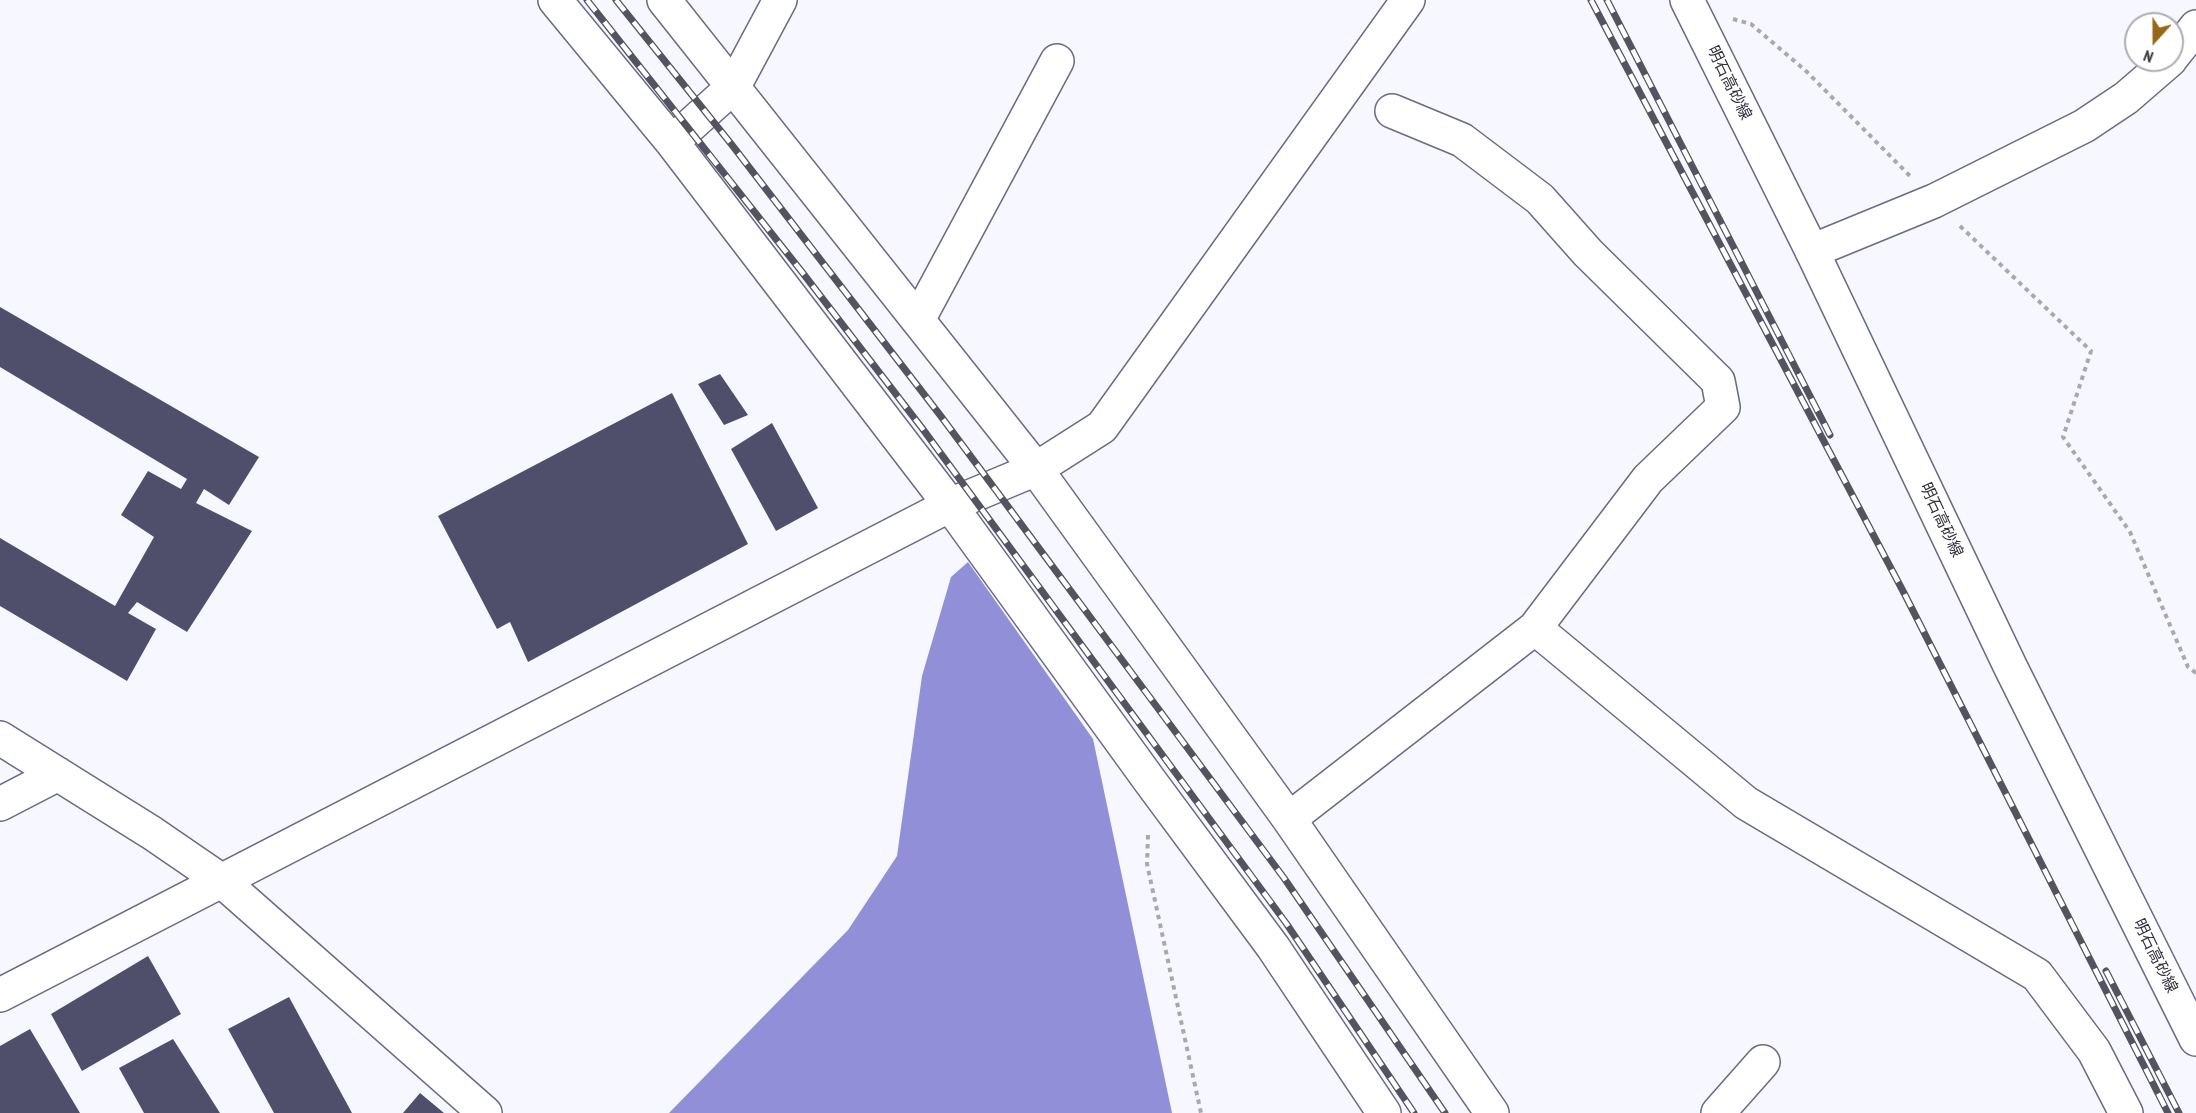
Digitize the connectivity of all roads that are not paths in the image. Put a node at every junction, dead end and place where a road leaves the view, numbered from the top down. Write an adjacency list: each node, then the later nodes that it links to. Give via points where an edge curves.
1 (555, 0): 12 (street)
2 (664, 0): 10 (street)
3 (780, 0): 10 (street)
4 (1408, 0): 15 (street, via 1102,427)
5 (1689, 3): 13 (street, 明石高砂線)
6 (2196, 27): 7 (street)
7 (2184, 42)
8 (1057, 61): 14 (street)
9 (2155, 72): 13 (street, via 2126,98 2084,126 1934,201)
10 (734, 86): 12 (street); 14 (street)
11 (1392, 111): 17 (street, via 1462,140 1540,199 1588,253 1718,381 1723,408 1648,479)
12 (672, 142): 16 (street)
13 (1812, 252): 24 (street, 明石高砂線, via 2011,668)
14 (918, 320): 15 (street)
15 (1036, 469): 16 (street); 21 (street)
16 (950, 505): 22 (street); 27 (street, via 1273,947)
17 (1536, 628): 21 (street); 30 (street, via 1746,803 2037,975 2094,1051)
18 (0, 738): 19 (street)
19 (58, 774): 20 (street); 22 (street)
20 (0, 804)
21 (1289, 819): 28 (street)
22 (222, 880): 23 (street); 26 (street)
23 (0, 995)
24 (2196, 1039)
25 (1763, 1062): 29 (street)
26 (485, 1113)
27 (1384, 1113)
28 (1492, 1113)
29 (1718, 1113)
30 (2126, 1113)

